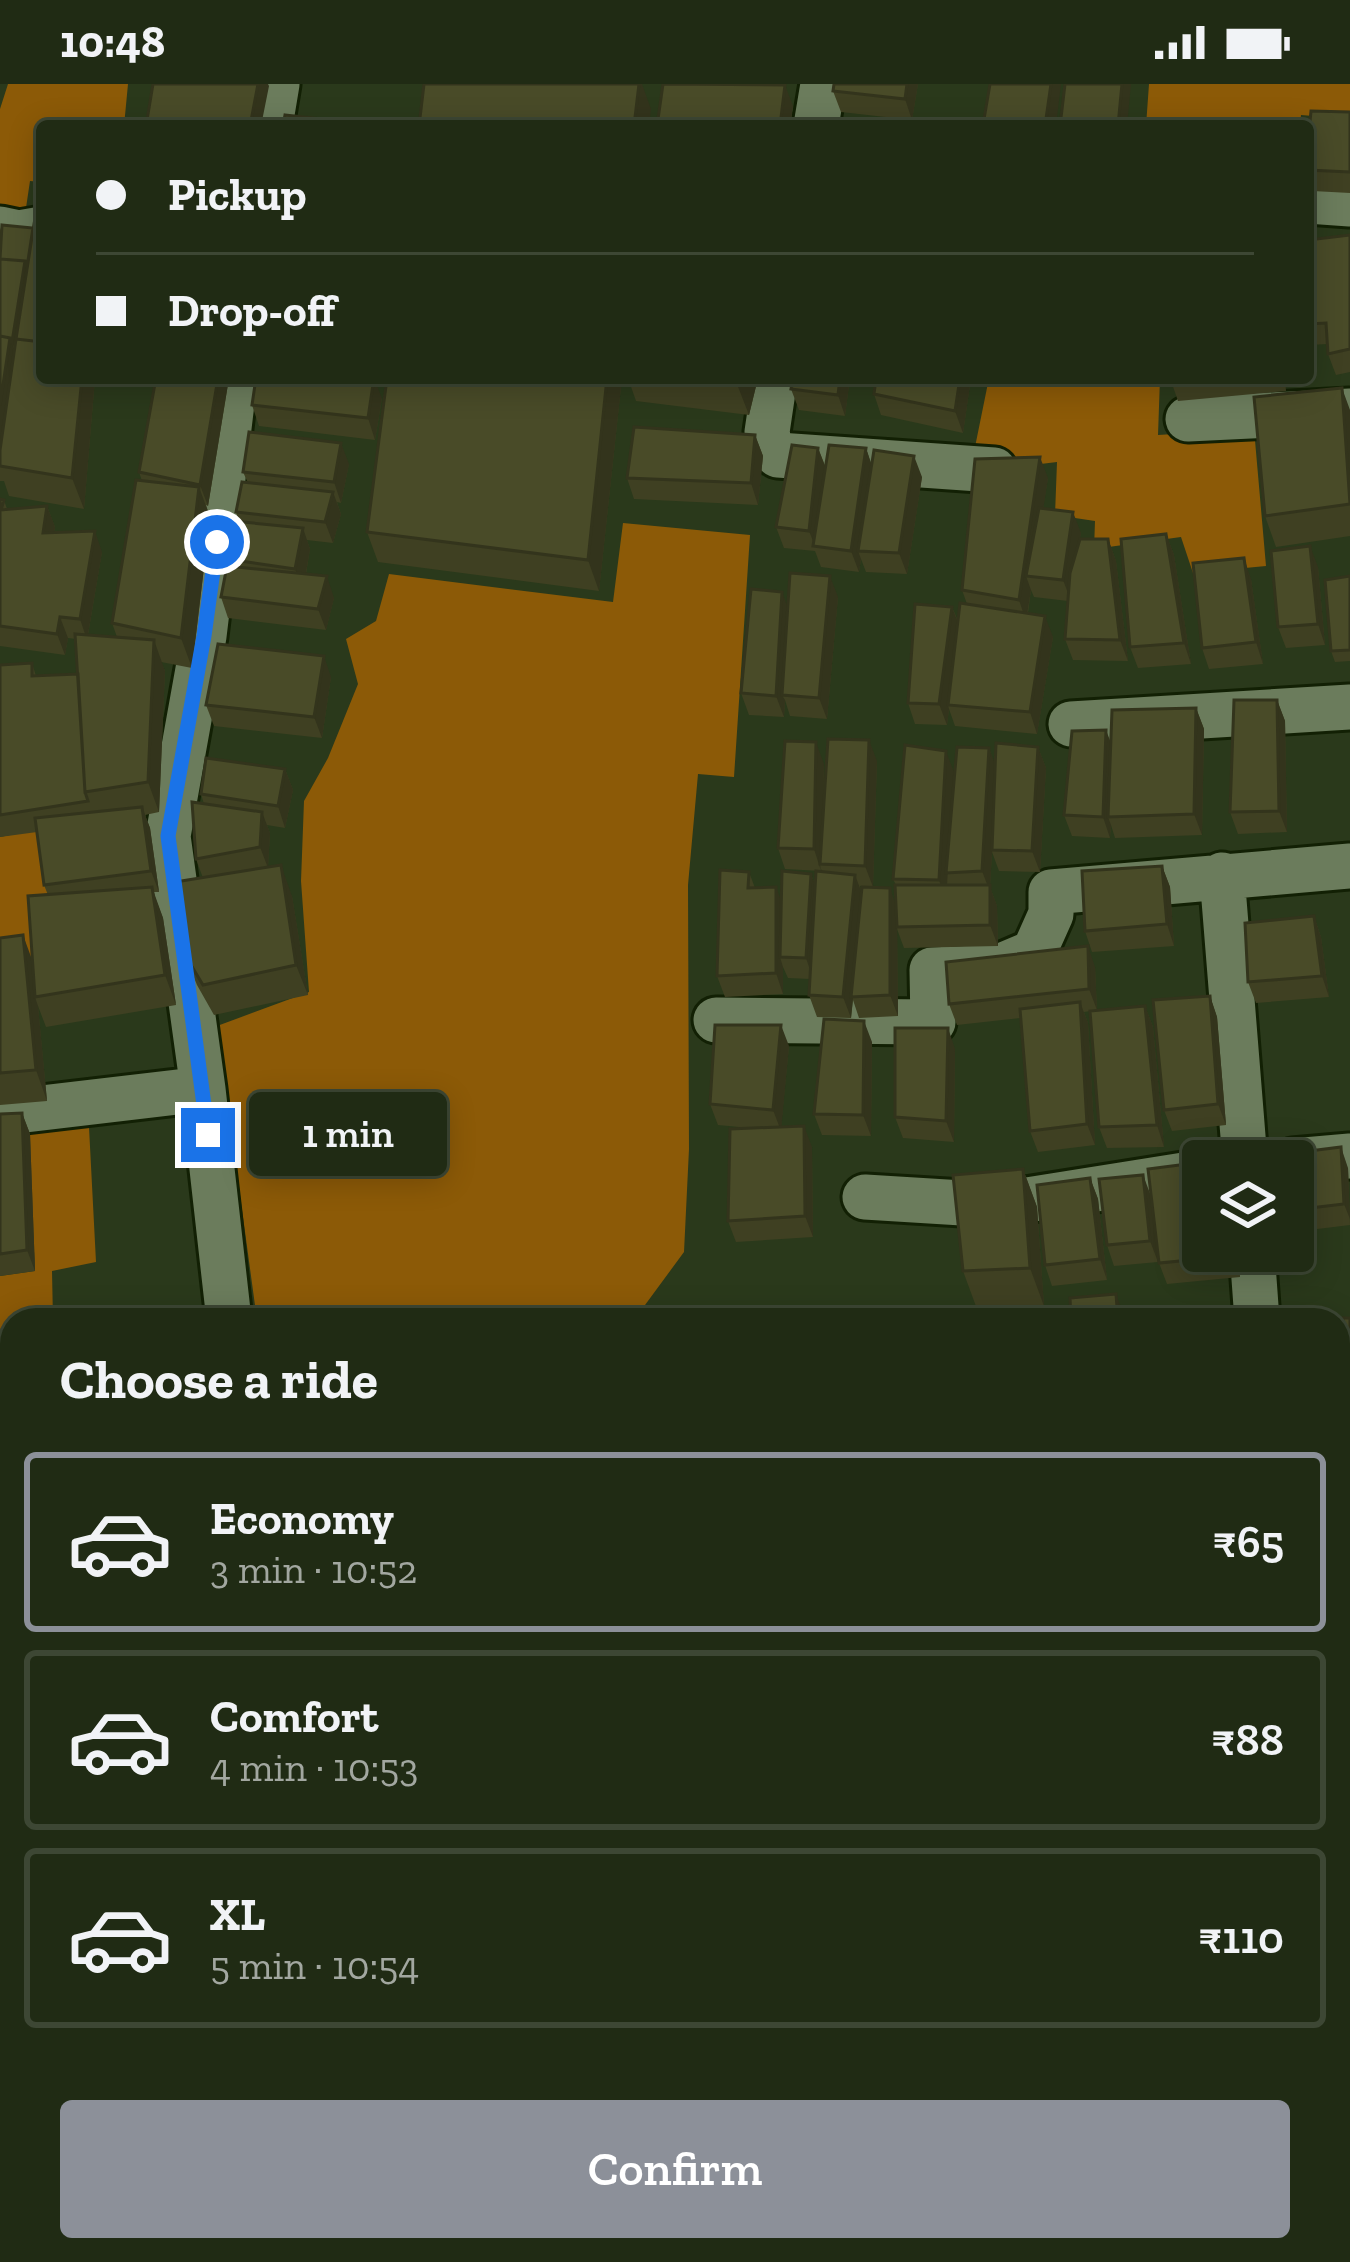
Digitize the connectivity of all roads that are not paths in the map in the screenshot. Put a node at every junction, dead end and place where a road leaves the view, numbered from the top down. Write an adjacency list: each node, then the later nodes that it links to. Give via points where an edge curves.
1 (277, 84): 3 (street)
2 (823, 84): 4 (street)
3 (271, 120)
4 (817, 120)
5 (1314, 201): 6 (street)
6 (1350, 204)
7 (0, 229): 8 (street)
8 (36, 231)
9 (235, 384): 19 (street, via 204,636 168,836)
10 (775, 384): 13 (street, via 767,432 778,455)
11 (1350, 411): 12 (street)
12 (1188, 419)
13 (994, 470)
14 (1350, 707): 15 (street)
15 (1071, 724)
16 (1350, 866): 17 (street)
17 (1222, 875): 18 (street, via 1051,892 1034,952 999,967 932,970 933,1022); 21 (street)
18 (716, 1020)
19 (203, 1089): 20 (street); 27 (street)
20 (0, 1113)
21 (1243, 1140)
22 (1350, 1156): 23 (street)
23 (1314, 1159)
24 (1182, 1175): 25 (street, via 995,1204)
25 (865, 1197)
26 (1254, 1272): 28 (street)
27 (228, 1308)
28 (1256, 1308)

